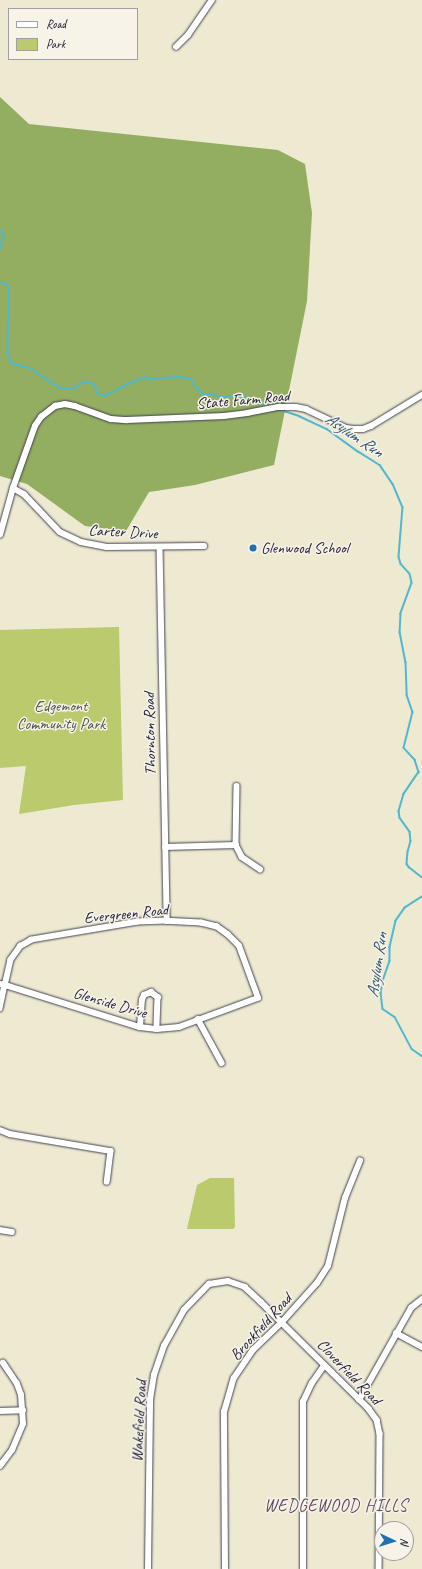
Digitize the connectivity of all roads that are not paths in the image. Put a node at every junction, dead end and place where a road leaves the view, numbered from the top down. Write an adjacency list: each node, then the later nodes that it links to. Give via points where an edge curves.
1 (212, 0): 2 (street)
2 (176, 48)
3 (422, 395): 4 (street, State Farm Road, via 363,429 346,428 306,409 296,407 279,407 224,416 127,420 111,419 65,404 56,406 41,417 35,426)
4 (12, 488): 5 (street); 7 (street, Carter Drive, via 24,494 60,532 81,542 106,547)
5 (0, 535)
6 (204, 546): 7 (street, Carter Drive)
7 (160, 547): 10 (street, Thornton Road)
8 (237, 786): 9 (street)
9 (236, 844): 10 (street); 11 (street, via 242,857)
10 (165, 847): 12 (street, Thornton Road)
11 (260, 869)
12 (167, 921): 13 (street, Evergreen Road, via 138,922 32,940 21,946 11,960); 14 (street, Evergreen Road, via 202,923 216,927 228,935 239,946)
13 (2, 985): 15 (street, Evergreen Road); 17 (street, Glenside Drive)
14 (258, 998): 16 (street, Glenside Drive)
15 (0, 1008)
16 (198, 1019): 18 (street, Glenside Drive, via 179,1027); 19 (street)
17 (140, 1027): 18 (street, Glenside Drive); 18 (street, via 142,1000 144,995 151,992 158,997)
18 (157, 1029)
19 (222, 1063)
20 (0, 1130): 22 (street, via 10,1134 111,1150)
21 (360, 1161): 26 (street, Brookfield Road, via 345,1198 328,1266 318,1283)
22 (107, 1182)
23 (0, 1230): 24 (street)
24 (12, 1232)
25 (422, 1299): 27 (street, via 410,1308)
26 (282, 1322): 30 (street, Cloverfield Road); 35 (street, Wakefield Road, via 245,1287 228,1281 208,1284 184,1310 172,1330 154,1375 150,1400); 36 (street, Brookfield Road, via 253,1350 234,1378 224,1412)
27 (396, 1333): 28 (street); 31 (street)
28 (422, 1347)
29 (3, 1363): 32 (street, via 17,1384)
30 (324, 1366): 31 (street, Cloverfield Road); 37 (street, via 303,1402)
31 (359, 1400): 38 (street, Cloverfield Road, via 377,1420 380,1434)
32 (23, 1410): 33 (street); 34 (street, via 23,1424 19,1437)
33 (0, 1411)
34 (0, 1466)
35 (148, 1569)
36 (225, 1569)
37 (303, 1569)
38 (379, 1569)

